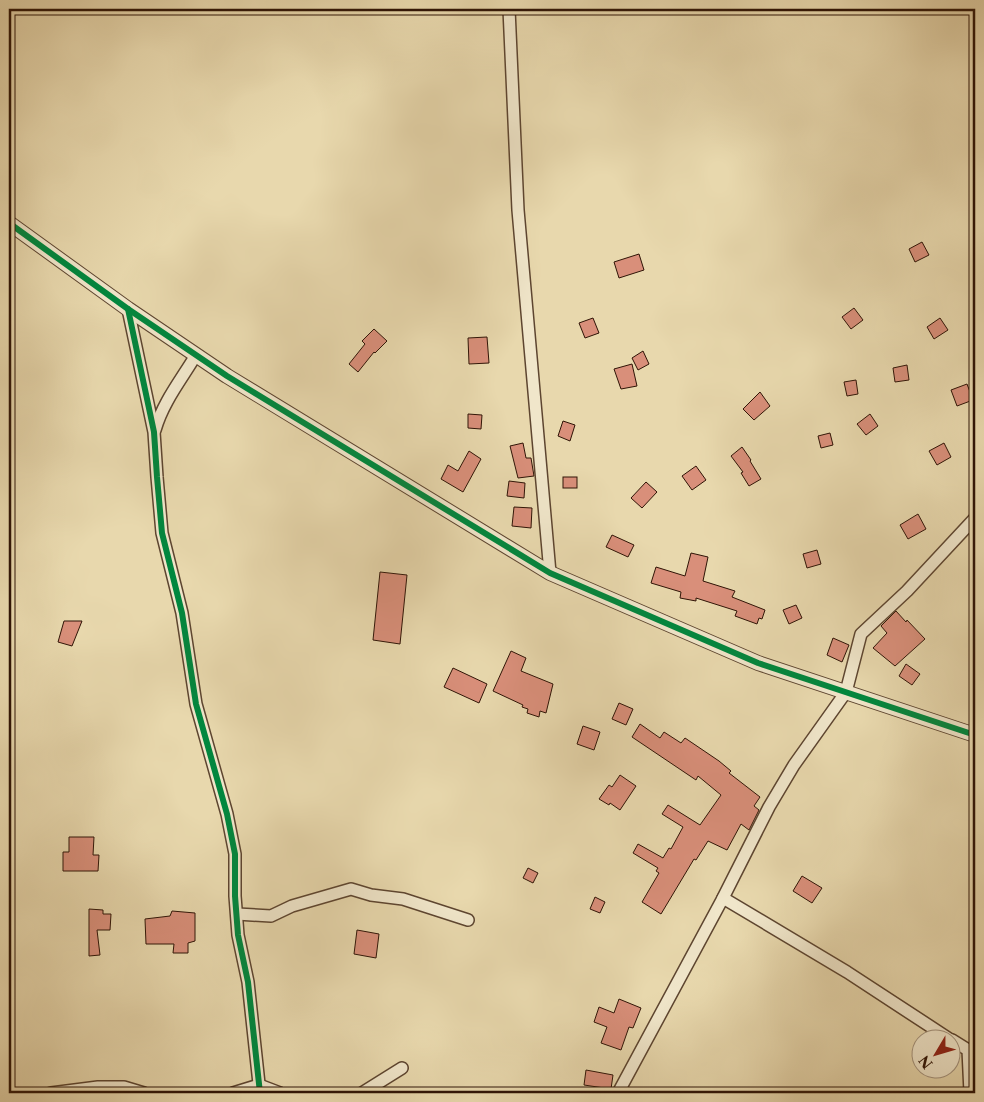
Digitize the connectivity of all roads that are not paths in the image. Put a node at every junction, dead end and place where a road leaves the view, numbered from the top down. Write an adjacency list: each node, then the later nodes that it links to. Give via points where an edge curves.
1 (509, 9): 7 (street, via 518,210)
2 (9, 223): 3 (street)
3 (128, 310): 4 (street); 5 (street)
4 (196, 355): 5 (street, via 168,398); 7 (street)
5 (154, 432): 11 (street, via 162,532 182,613 196,704 235,854)
6 (975, 518): 8 (street, via 907,591 861,634)
7 (550, 573): 8 (street, via 758,663)
8 (846, 692): 9 (street); 10 (street, via 769,806)
9 (975, 735)
10 (723, 898): 13 (street, via 847,972); 22 (street)
11 (237, 914): 12 (street, via 271,916 292,906 351,889 403,899); 16 (street)
12 (468, 920)
13 (936, 1030)
14 (962, 1046): 23 (street, via 968,1050)
15 (402, 1068): 21 (street)
16 (260, 1089): 19 (street); 20 (street)
17 (51, 1093): 18 (street, via 124,1087)
18 (144, 1093)
19 (233, 1093)
20 (280, 1093)
21 (362, 1093)
22 (618, 1093)
23 (970, 1093)

